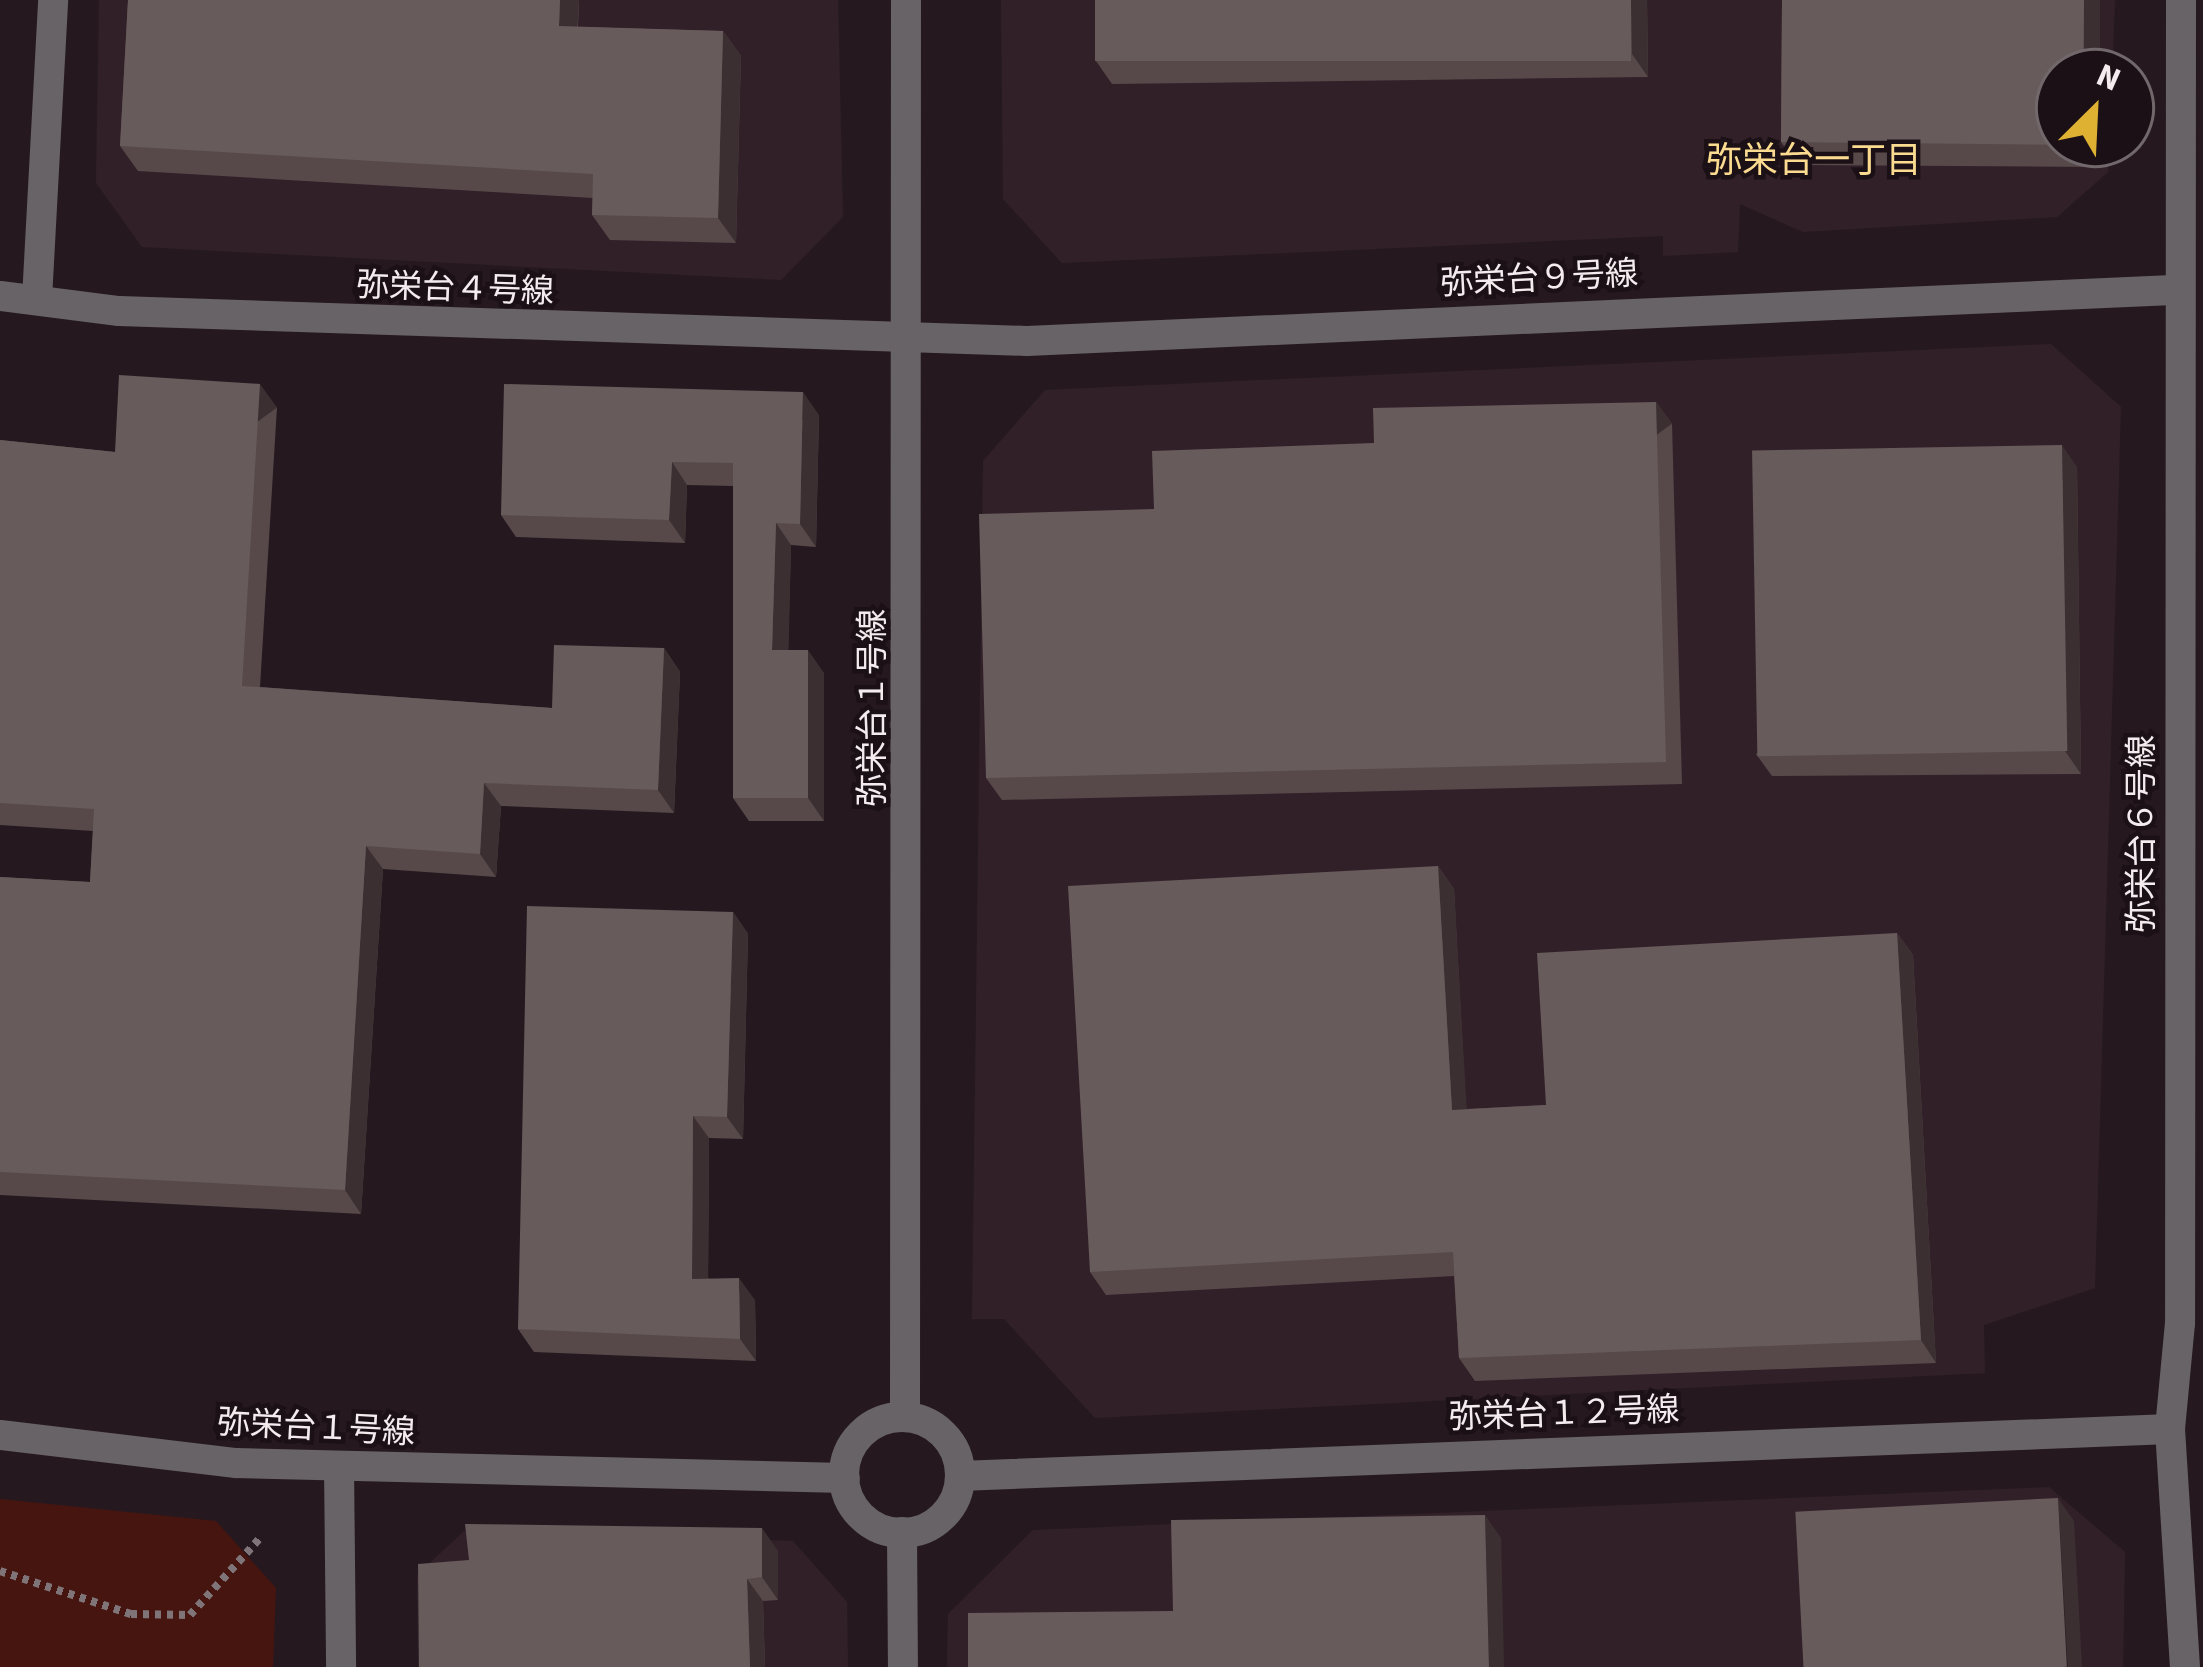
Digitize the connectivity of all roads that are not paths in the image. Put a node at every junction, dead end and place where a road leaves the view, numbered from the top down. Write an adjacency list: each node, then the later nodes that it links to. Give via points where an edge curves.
1 (53, 0): 6 (street)
2 (906, 0): 7 (street, 弥栄台１号線)
3 (2182, 0): 4 (street, 弥栄台６号線)
4 (2173, 290): 7 (street, 弥栄台９号線); 9 (street, 弥栄台６号線, via 2180,1323)
5 (0, 296): 6 (street, 弥栄台４号線)
6 (37, 299): 7 (street, 弥栄台４号線, via 119,311)
7 (909, 339): 8 (street, 弥栄台１号線)
8 (904, 1416): 12 (street, via 945,1434); 13 (street, via 859,1436)
9 (2170, 1429): 12 (street, 弥栄台１２号線); 17 (street, 弥栄台６号線)
10 (0, 1435): 11 (street, 弥栄台１号線)
11 (339, 1466): 13 (street, 弥栄台１号線); 15 (street)
12 (960, 1476): 14 (street, via 941,1518)
13 (845, 1478): 14 (street, via 862,1516)
14 (902, 1532): 16 (street)
15 (341, 1667)
16 (902, 1667)
17 (2185, 1667)

